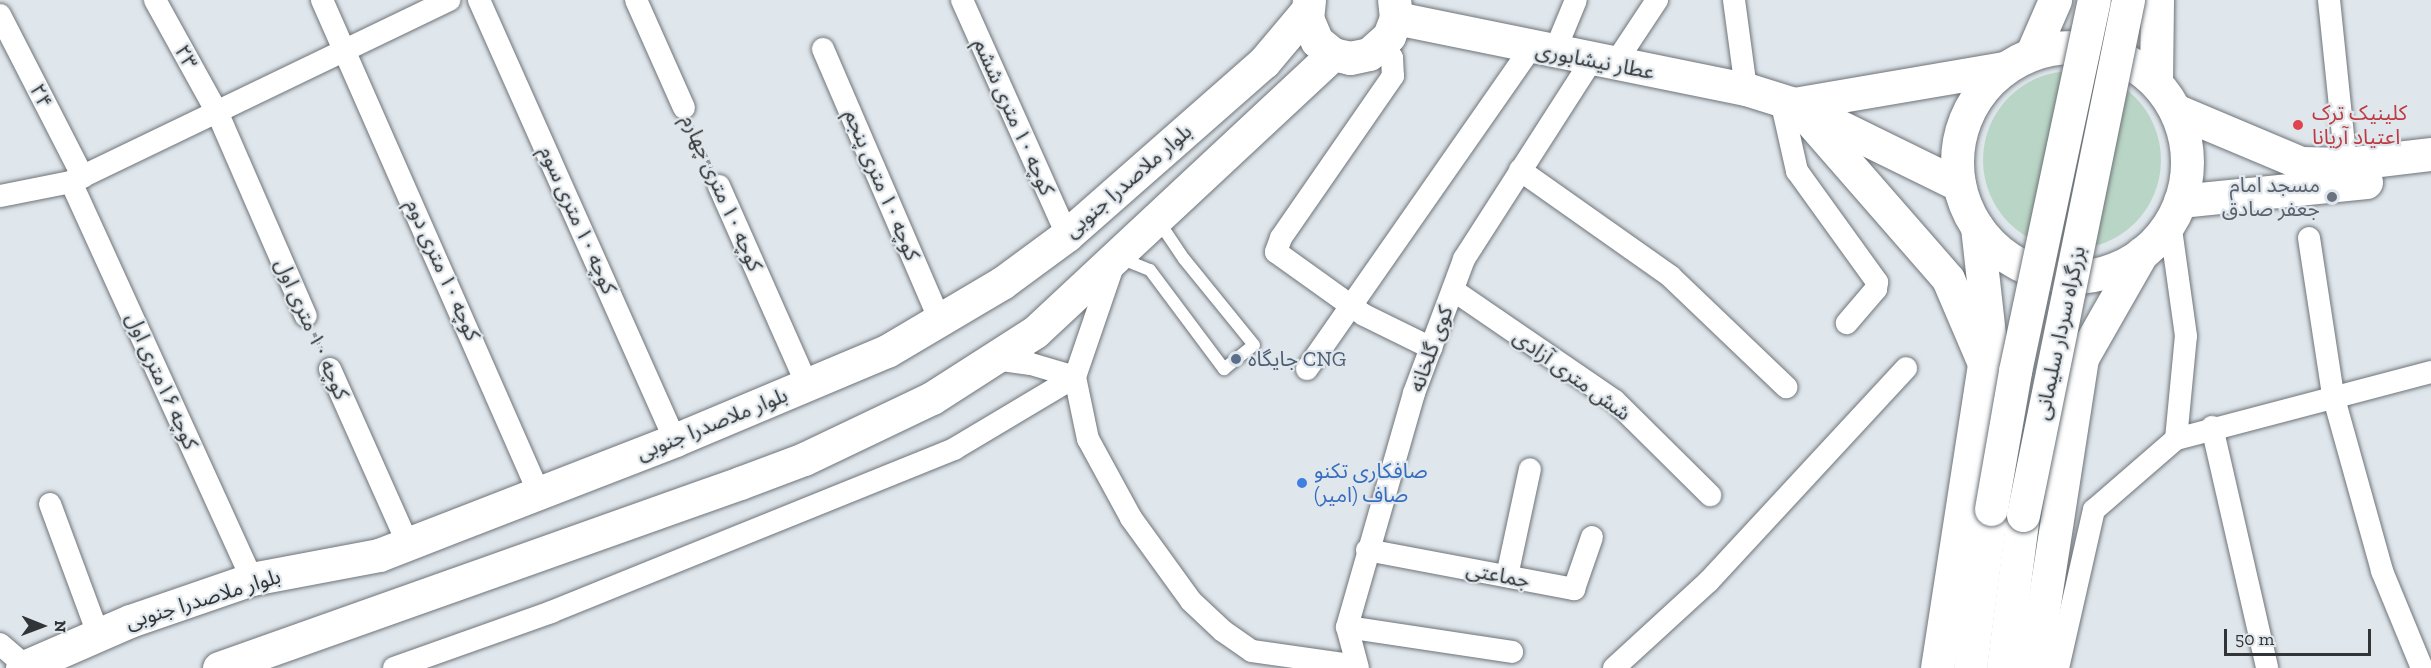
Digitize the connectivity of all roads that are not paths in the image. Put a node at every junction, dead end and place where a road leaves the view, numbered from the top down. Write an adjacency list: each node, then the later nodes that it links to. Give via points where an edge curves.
1 (155, 0): 30 (street, ۲۳)
2 (322, 0): 20 (street, کوچه ۱۰ متری دوم)
3 (449, 0): 20 (street)
4 (479, 0): 65 (street, کوچه ۱۰ متری سوم)
5 (636, 0): 28 (street, کوچه ۱۰ متری چهارم)
6 (962, 0): 42 (street, کوچه ۱۰ متری ششم)
7 (1576, 0): 19 (street)
8 (1657, 0): 23 (street, کوی گلخانه)
9 (1734, 0): 26 (street)
10 (2055, 0): 21 (main road)
11 (2094, 0): 85 (main road, بزرگراه سردار سلیمانی, bridge, via 2015,371 1991,509)
12 (2128, 0): 86 (main road, بزرگراه سردار سلیمانی, bridge, via 2023,515)
13 (2157, 0): 25 (main road)
14 (2329, 0): 32 (street)
15 (1305, 4): 22 (main road, via 1312,34); 42 (main road, بلوار ملاصدرا جنوبی, via 1264,62)
16 (0, 15): 35 (street, ۲۴)
17 (1391, 21): 19 (main road, عطار نیشابوری); 22 (main road, via 1360,56); 47 (street, via 1393,76 1281,238 1276,252)
18 (824, 49): 49 (street, کوچه ۱۰ متری پنجم)
19 (1542, 50): 23 (main road, عطار نیشابوری); 47 (street)
20 (346, 51): 30 (street); 67 (street, کوچه ۱۰ متری دوم)
21 (2032, 53): 24 (main road); 25 (main road, via 2065,46 2098,49 2129,62)
22 (1333, 54): 40 (main road)
23 (1603, 63): 26 (main road, عطار نیشابوری); 33 (street, کوی گلخانه)
24 (2004, 68): 27 (main road, عطار نیشابوری); 36 (main road, via 1980,91 1964,120 1957,152)
25 (2156, 82): 29 (main road)
26 (1746, 89): 27 (main road, عطار نیشابوری)
27 (1788, 102): 36 (main road, عطار نیشابوری); 50 (street, via 1797,171 1877,282 1876,289); 52 (main road, via 1948,279)
28 (684, 108)
29 (2175, 110): 32 (main road, via 2301,163); 39 (main road, via 2186,170)
30 (218, 114): 35 (street); 48 (street, کوچه ۱۰ متری اول)
31 (2431, 154): 32 (main road)
32 (2346, 164)
33 (1520, 170): 46 (street, کوی گلخانه, via 1464,259); 61 (street, via 1670,276)
34 (2431, 172): 39 (main road)
35 (77, 179): 38 (street); 74 (street, کوچه ۱۶متری اول)
36 (1959, 185): 41 (main road)
37 (719, 186): 60 (street, کوچه ۱۰ متری چهارم)
38 (0, 196)
39 (2175, 211): 44 (main road); 64 (street, via 2186,336)
40 (1156, 219): 45 (main road); 45 (lane, via 1254,345 1224,369 1150,270)
41 (1977, 227): 44 (main road, via 1998,250 2024,267 2054,276 2085,276 2115,269); 52 (main road)
42 (1067, 235): 49 (main road, بلوار ملاصدرا جنوبی, via 1002,283)
43 (2309, 238): 62 (street)
44 (2142, 253): 53 (main road)
45 (1116, 257): 54 (main road, via 1035,332); 59 (street)
46 (1453, 290): 51 (street, کوی گلخانه); 68 (street, شش متری آزادی, via 1615,401)
47 (1351, 306): 51 (street); 57 (street)
48 (306, 316)
49 (940, 321): 60 (main road, بلوار ملاصدرا جنوبی, via 887,351)
50 (1847, 323)
51 (1431, 348): 72 (street, کوی گلخانه)
52 (1986, 348): 53 (main road, via 2006,325 2036,325 2063,338); 84 (main road)
53 (2082, 358): 87 (main road)
54 (995, 359): 59 (street, via 1031,364); 81 (main road, via 894,418 804,459)
55 (1906, 368): 83 (street, via 1709,581)
56 (330, 369): 71 (street, کوچه ۱۰ متری اول)
57 (1307, 369)
58 (2431, 372): 62 (street)
59 (1075, 377): 80 (street, via 1088,439 1131,518 1191,601 1252,651); 82 (street, via 954,449 551,612)
60 (808, 387): 65 (main road, بلوار ملاصدرا جنوبی)
61 (1786, 387)
62 (2333, 395): 63 (street); 90 (street, via 2382,571)
63 (2212, 427): 64 (street); 89 (street)
64 (2176, 439): 88 (street, via 2094,510)
65 (675, 440): 67 (main road, بلوار ملاصدرا جنوبی)
66 (1530, 469): 73 (street)
67 (538, 491): 71 (main road, بلوار ملاصدرا جنوبی)
68 (1710, 495)
69 (50, 504): 76 (street)
70 (1592, 537): 73 (street, جماعتی, via 1574,589)
71 (408, 544): 74 (main road, بلوار ملاصدرا جنوبی, via 379,555)
72 (1367, 550): 73 (street, جماعتی); 75 (street, کوی گلخانه)
73 (1507, 576)
74 (252, 579): 76 (main road, بلوار ملاصدرا جنوبی)
75 (1347, 627): 78 (street); 80 (street, کوی گلخانه)
76 (98, 634): 79 (main road, بلوار ملاصدرا جنوبی)
77 (0, 644): 79 (street)
78 (1512, 652)
79 (23, 667)
80 (1357, 667)
81 (219, 668)
82 (393, 668)
83 (1614, 668)
84 (1937, 668)
85 (1970, 668)
86 (2003, 668)
87 (2034, 668)
88 (2058, 668)
89 (2267, 668)
90 (2422, 668)

